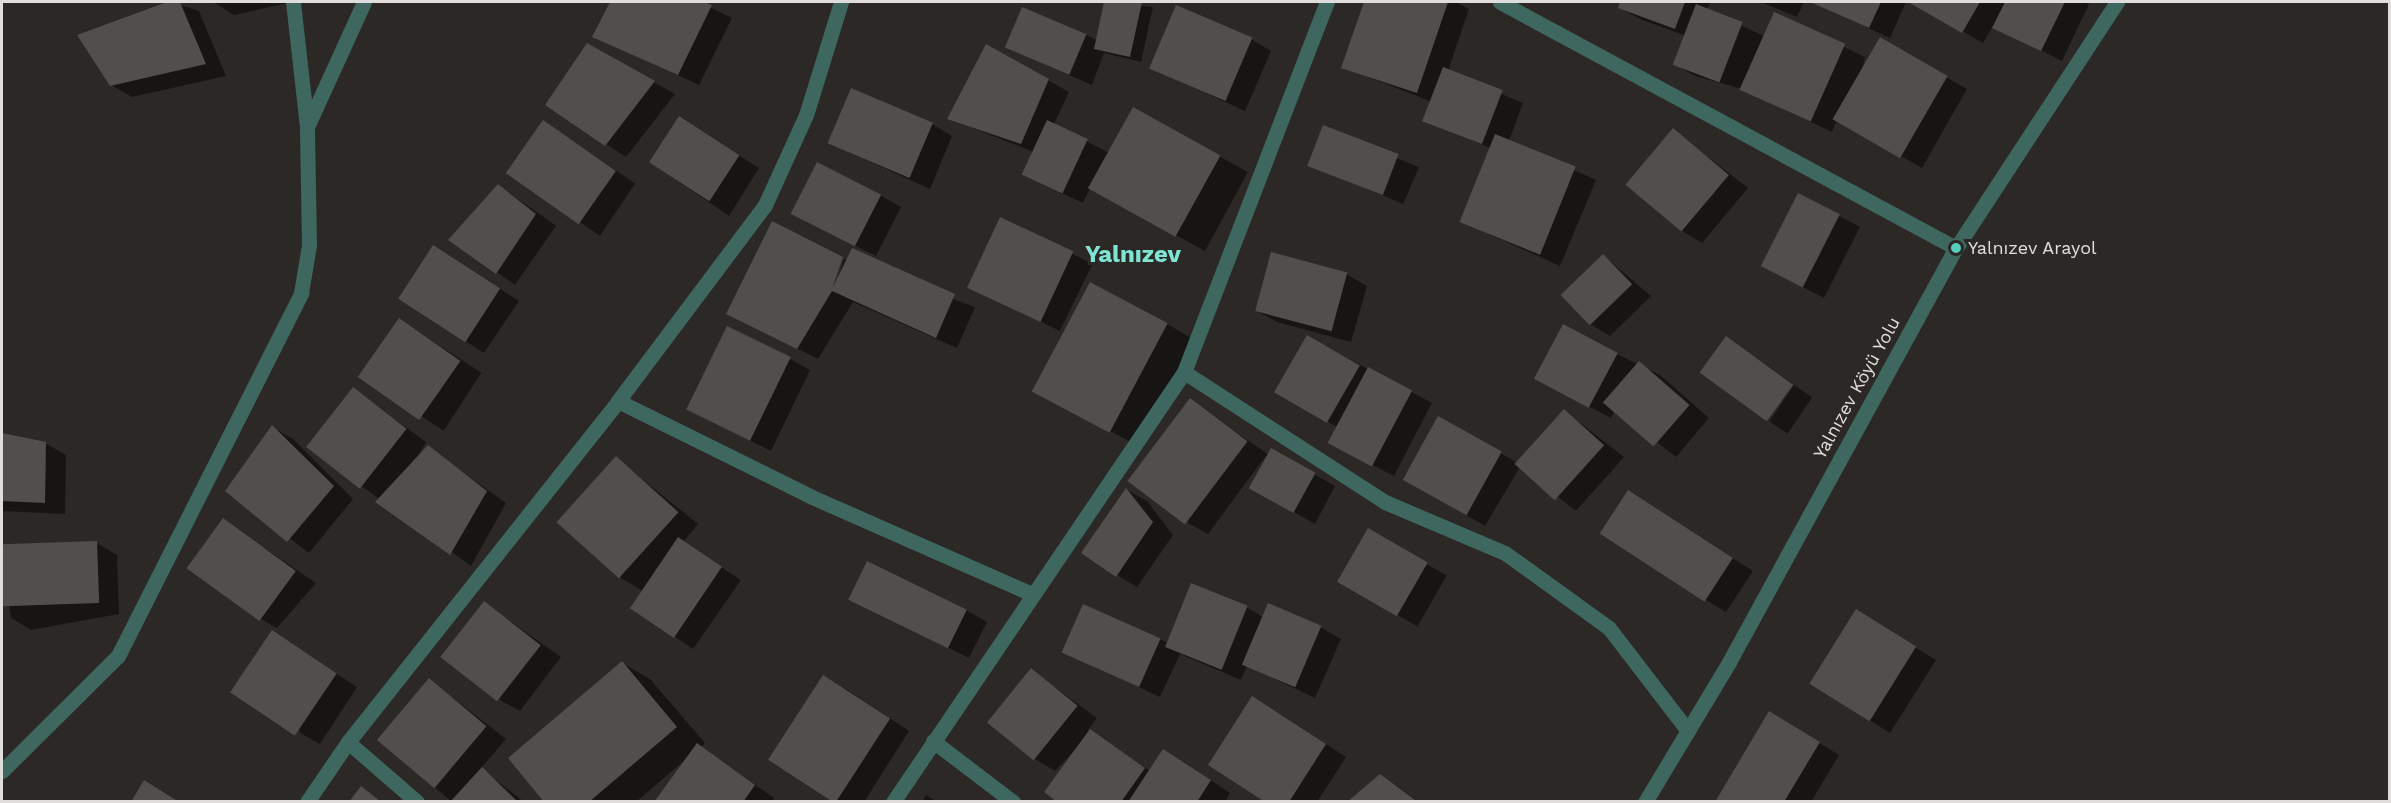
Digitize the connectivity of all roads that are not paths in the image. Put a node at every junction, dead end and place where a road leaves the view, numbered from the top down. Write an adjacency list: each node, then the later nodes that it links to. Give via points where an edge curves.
1 (293, 2): 7 (street)
2 (364, 2): 7 (street)
3 (841, 2): 10 (street, via 806,115 765,205)
4 (1327, 2): 9 (street)
5 (1500, 2): 8 (street)
6 (2117, 2): 8 (street, Yalnızev Köyü Yolu)
7 (307, 127): 15 (street, via 309,245 301,293 117,656)
8 (1956, 248): 12 (street, Yalnızev Köyü Yolu)
9 (1184, 372): 11 (street); 12 (street, via 1385,502 1505,553 1610,628)
10 (618, 401): 11 (street, via 812,497); 14 (street)
11 (1030, 593): 13 (street)
12 (1688, 730): 20 (street, Yalnızev Köyü Yolu)
13 (933, 741): 18 (street); 19 (street)
14 (348, 742): 16 (street); 17 (street)
15 (2, 771)
16 (307, 801)
17 (417, 801)
18 (893, 801)
19 (1013, 801)
20 (1645, 801)

